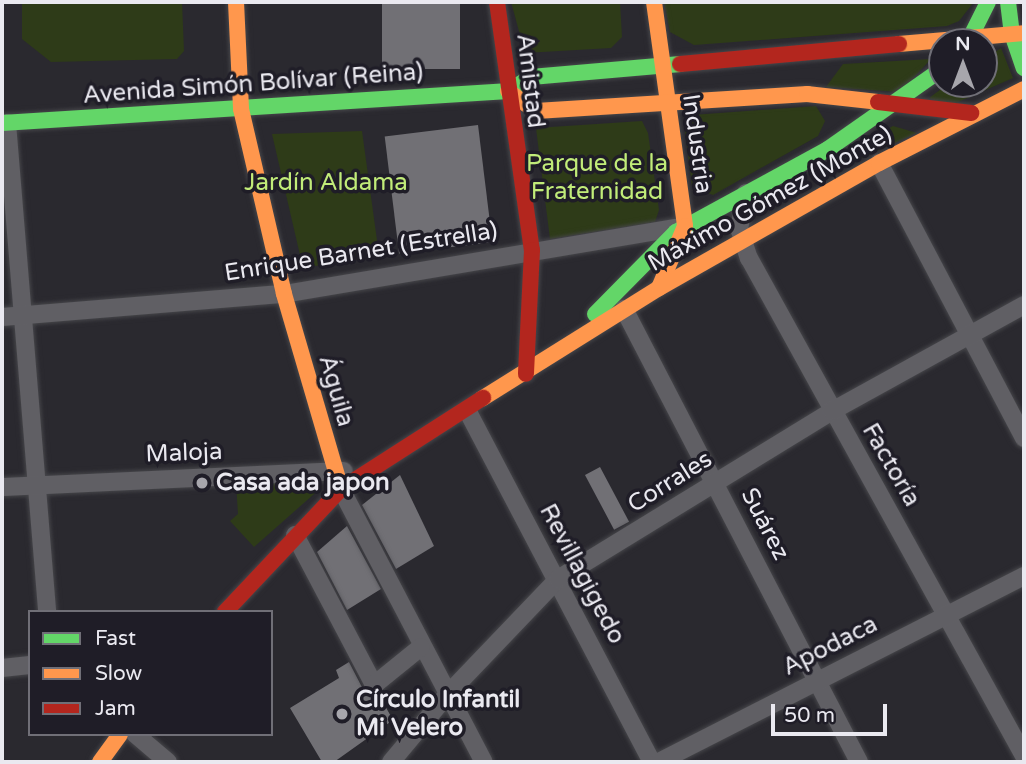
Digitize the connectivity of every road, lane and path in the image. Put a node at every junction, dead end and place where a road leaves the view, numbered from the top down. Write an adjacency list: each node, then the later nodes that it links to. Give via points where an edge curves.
1 (236, 2): 18 (main road, Águila)
2 (497, 2): 14 (main road, Amistad)
3 (654, 2): 10 (main road, Industria)
4 (988, 2): 6 (main road)
5 (1008, 2): 7 (main road)
6 (976, 28)
7 (1018, 33): 8 (main road); 11 (main road)
8 (998, 36)
9 (928, 44): 10 (main road, Avenida Simón Bolívar (Reina))
10 (663, 66): 14 (main road, Avenida Simón Bolívar (Reina), via 531,77); 16 (main road, Industria)
11 (1024, 68)
12 (928, 80): 17 (main road, Máximo Gómez (Monte))
13 (1024, 89): 19 (main road, Máximo Gómez (Monte))
14 (508, 91): 16 (main road, via 536,111); 18 (main road, Avenida Simón Bolívar (Reina)); 26 (main road, Amistad)
15 (807, 94): 16 (main road); 17 (main road); 21 (main road, via 821,99 835,115)
16 (668, 101): 24 (main road, Industria)
17 (896, 105): 19 (main road); 21 (main road, Máximo Gómez (Monte))
18 (241, 109): 20 (main road, Avenida Simón Bolívar (Reina)); 28 (main road, Águila)
19 (971, 113): 22 (main road, Máximo Gómez (Monte))
20 (3, 118): 31 (street)
21 (828, 149): 23 (main road, Máximo Gómez (Monte))
22 (879, 163): 25 (main road, Máximo Gómez (Monte)); 33 (street)
23 (746, 193): 24 (main road, Máximo Gómez (Monte)); 25 (street)
24 (685, 226): 26 (street, Enrique Barnet (Estrella)); 27 (main road, Industria); 34 (main road, Máximo Gómez (Monte))
25 (741, 241): 27 (main road, Máximo Gómez (Monte)); 37 (street, Factoría)
26 (532, 250): 28 (street, Enrique Barnet (Estrella)); 35 (main road, Amistad)
27 (659, 288): 30 (main road, Máximo Gómez (Monte))
28 (284, 294): 31 (street, Enrique Barnet (Estrella)); 40 (main road, Águila)
29 (1024, 305): 33 (street, Corrales)
30 (624, 309): 34 (main road, Máximo Gómez (Monte)); 41 (street, Suárez)
31 (23, 316): 32 (street, Enrique Barnet (Estrella)); 42 (street)
32 (2, 317)
33 (969, 336): 37 (street, Corrales); 38 (street)
34 (545, 361): 35 (main road, Máximo Gómez (Monte))
35 (526, 374): 36 (main road, Máximo Gómez (Monte))
36 (467, 410): 39 (main road, Máximo Gómez (Monte)); 47 (street, Revillagigedo)
37 (832, 411): 41 (street, Corrales); 50 (street, Factoría)
38 (1024, 438)
39 (369, 469): 40 (street, Maloja); 44 (main road, Máximo Gómez (Monte))
40 (333, 471): 42 (street, Maloja); 44 (main road, Águila)
41 (716, 482): 47 (street, Corrales); 54 (street, Suárez)
42 (34, 484): 43 (street, Maloja); 48 (street)
43 (2, 487)
44 (341, 489): 45 (main road, Máximo Gómez (Monte)); 51 (street, Águila)
45 (295, 535): 49 (main road, Máximo Gómez (Monte)); 51 (street, via 374,685)
46 (1024, 576): 50 (street, Apodaca)
47 (558, 579): 55 (street, Corrales); 63 (street, Revillagigedo)
48 (47, 610)
49 (227, 610)
50 (948, 612): 54 (street, Apodaca); 58 (street, Factoría)
51 (421, 647): 55 (street, Águila)
52 (28, 665): 53 (street)
53 (2, 668)
54 (818, 679): 64 (street, Apodaca); 65 (street, Suárez)
55 (447, 695): 61 (street, Corrales); 62 (street, Águila)
56 (119, 736): 59 (main road)
57 (137, 736): 60 (street)
58 (1024, 756)
59 (100, 762)
60 (168, 762)
61 (391, 762)
62 (484, 762)
63 (652, 762)
64 (659, 762)
65 (859, 762)

